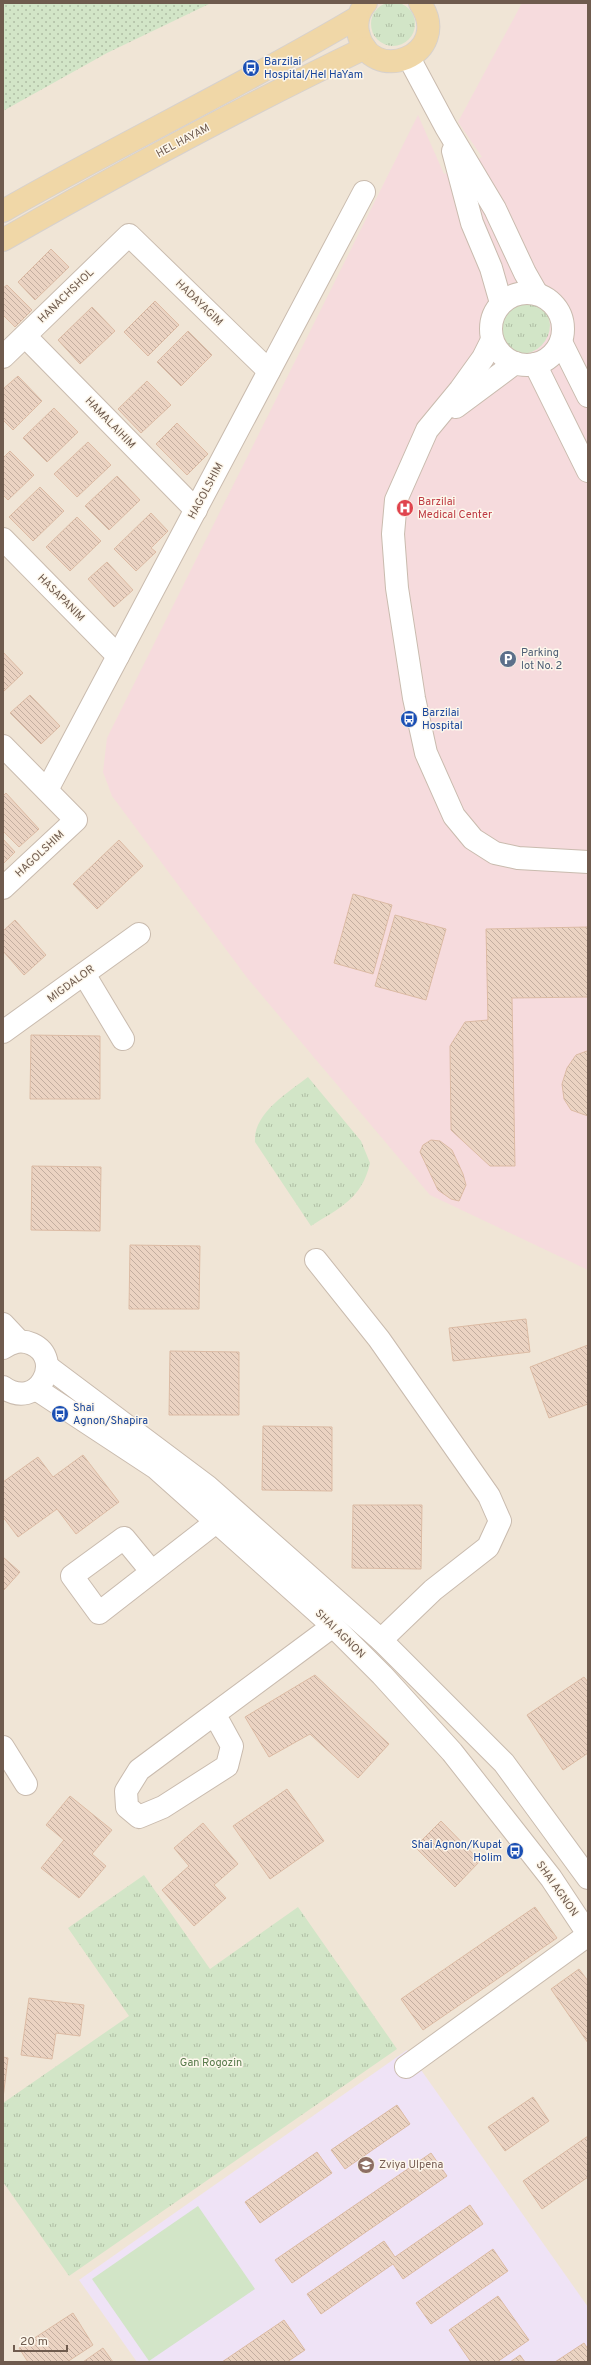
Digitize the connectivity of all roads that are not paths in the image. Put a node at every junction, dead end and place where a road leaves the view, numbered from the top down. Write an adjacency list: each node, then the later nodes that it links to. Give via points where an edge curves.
1 (429, 8): 4 (main road, via 425,41)
2 (362, 10): 3 (main road, via 357,28 359,39); 7 (main road, via 303,50 87,163)
3 (365, 48): 4 (main road, via 381,59 400,61); 9 (main road, HEL HAYAM, via 99,186)
4 (409, 58): 5 (street)
5 (446, 127): 10 (street, via 495,209 525,273); 11 (street, via 472,223 491,268)
6 (364, 192): 17 (street, HAGOLSHIM)
7 (3, 211)
8 (129, 235): 12 (street, HANACHSHOL); 17 (street, HADAYAGIM)
9 (3, 240)
10 (538, 294): 11 (street, via 518,293); 14 (street, via 557,308 562,318 564,330)
11 (501, 303): 13 (street, via 492,320)
12 (25, 336): 15 (street, HANACHSHOL); 21 (street, HAMALAIHIM)
13 (492, 340): 16 (street, via 497,350); 19 (street, via 483,358 460,390)
14 (561, 342): 16 (street, via 546,360); 18 (street)
15 (3, 356)
16 (525, 363): 19 (street); 20 (street, via 566,423)
17 (269, 371): 21 (street, HAGOLSHIM)
18 (588, 396)
19 (427, 430): 26 (street, via 396,500 393,534 397,588 414,698 426,753 454,816 473,839 495,853 518,858)
20 (588, 471)
21 (196, 510): 23 (street, HAGOLSHIM)
22 (3, 539): 23 (street, HASAPANIM)
23 (118, 656): 25 (street, HAGOLSHIM)
24 (3, 746): 25 (street)
25 (47, 790): 27 (street, HAGOLSHIM, via 76,820)
26 (588, 862)
27 (3, 888)
28 (139, 934): 29 (street, MIGDALOR)
29 (84, 974): 30 (street, MIGDALOR); 31 (street)
30 (3, 1032)
31 (123, 1039)
32 (316, 1260): 41 (street, via 412,1385 490,1496 500,1521 488,1547 433,1590)
33 (3, 1324): 34 (street)
34 (11, 1344): 35 (street, via 27,1342 41,1350)
35 (47, 1366): 36 (street, via 43,1382); 41 (street, SHAI AGNON, via 207,1486)
36 (19, 1390): 37 (street); 38 (street, SHAI AGNON, via 156,1468)
37 (3, 1409)
38 (216, 1522): 39 (street); 40 (street, SHAI AGNON)
39 (152, 1572)
40 (333, 1626): 42 (street); 46 (street, SHAI AGNON, via 452,1752 551,1878)
41 (381, 1640): 45 (street, SHAI AGNON, via 504,1763)
42 (215, 1715): 42 (street, via 232,1746 227,1766 163,1807 139,1817 127,1807 126,1791 139,1770)
43 (3, 1747): 44 (street)
44 (26, 1784)
45 (588, 1878)
46 (588, 1934): 47 (street)
47 (406, 2067)

